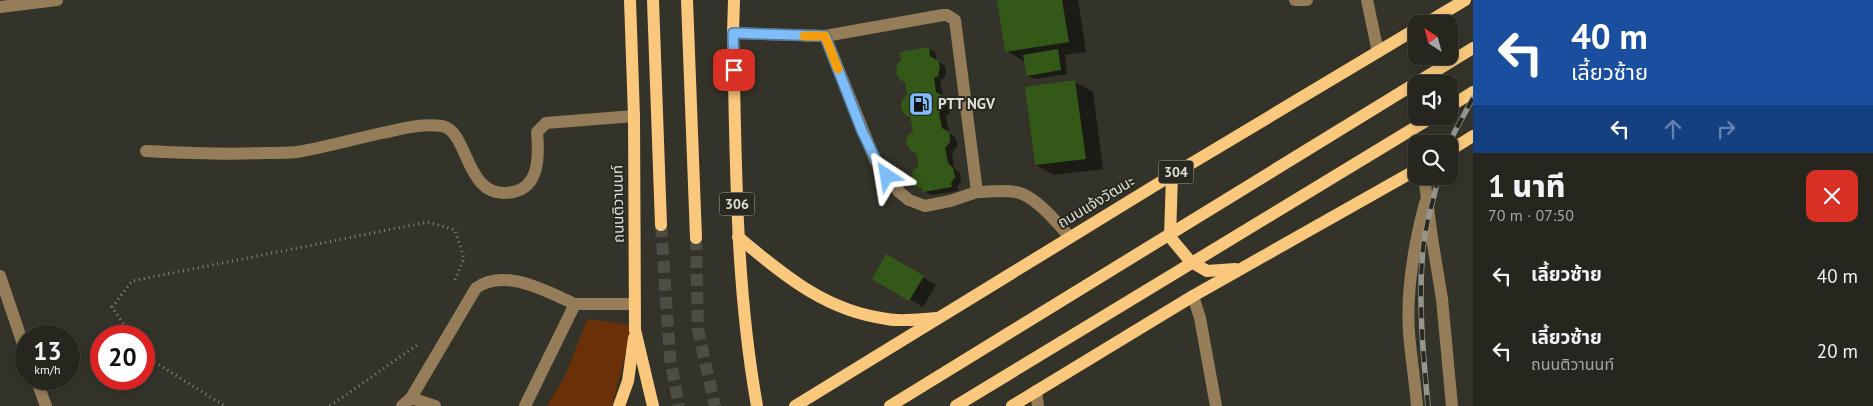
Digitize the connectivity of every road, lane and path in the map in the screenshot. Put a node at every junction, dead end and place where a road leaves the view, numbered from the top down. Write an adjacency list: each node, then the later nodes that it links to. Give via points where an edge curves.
1 (57, 0): 10 (street)
2 (630, 0): 19 (main road, ถนนติวานนท์)
3 (652, 0): 29 (main road)
4 (687, 0): 32 (main road)
5 (734, 0): 12 (main road, 306)
6 (1295, 0): 7 (street)
7 (1307, 0)
8 (1367, 0): 16 (street)
9 (1464, 0): 11 (main road)
10 (0, 7)
11 (1440, 15)
12 (733, 33): 14 (street); 30 (main road, 306)
13 (1408, 34): 16 (main road, ถนนแจ้งวัฒนะ / 304)
14 (825, 36): 27 (street, via 876,160 898,191 909,200 925,206 950,202); 27 (street, via 943,15 955,20)
15 (1473, 48): 57 (main road)
16 (1378, 52): 25 (main road, ถนนแจ้งวัฒนะ / 304)
17 (1473, 92): 18 (main road)
18 (1458, 101)
19 (634, 116): 23 (street, via 546,123 536,132 538,154 534,176 527,186 504,194 494,192 478,180 459,141 444,126 419,125 296,152 223,155); 38 (main road, ถนนติวานนท์)
20 (1419, 125): 58 (main road)
21 (1473, 136): 22 (main road)
22 (1458, 145)
23 (146, 151)
24 (1408, 174): 33 (main road)
25 (1172, 175): 31 (main road, ถนนแจ้งวัฒนะ / 304); 33 (main road, via 1170,237 1190,261 1207,271)
26 (1425, 185): 28 (street)
27 (977, 192): 31 (street, via 1021,194 1040,206)
28 (1427, 196): 62 (street, via 1409,295 1409,332); 63 (street, via 1442,300)
29 (661, 225)
30 (738, 237): 39 (main road, via 787,277 834,306 889,320); 55 (main road, 306)
31 (1070, 237): 39 (main road, ถนนแจ้งวัฒนะ / 304)
32 (696, 238)
33 (1240, 268): 36 (main road)
34 (0, 276): 40 (street)
35 (454, 283): 41 (path, via 464,258 455,230 428,222 132,281 112,307)
36 (1194, 296): 46 (main road); 61 (street)
37 (575, 304): 38 (street); 47 (street, via 519,282 499,280 483,283 476,288); 52 (street)
38 (635, 304): 42 (main road, ถนนติวานนท์)
39 (938, 318): 56 (main road, ถนนแจ้งวัฒนะ / 304)
40 (17, 325)
41 (124, 325)
42 (635, 330): 53 (main road, via 628,381); 54 (main road, ถนนติวานนท์)
43 (426, 338): 50 (path)
44 (155, 362): 49 (path)
45 (40, 390): 48 (street)
46 (1036, 391): 59 (main road); 60 (street)
47 (406, 402): 51 (street)
48 (46, 406)
49 (225, 406)
50 (330, 406)
51 (435, 406)
52 (525, 406)
53 (619, 406)
54 (653, 406)
55 (756, 406)
56 (795, 406)
57 (890, 406)
58 (956, 406)
59 (1012, 406)
60 (1038, 406)
61 (1216, 406)
62 (1417, 406)
63 (1452, 406)

